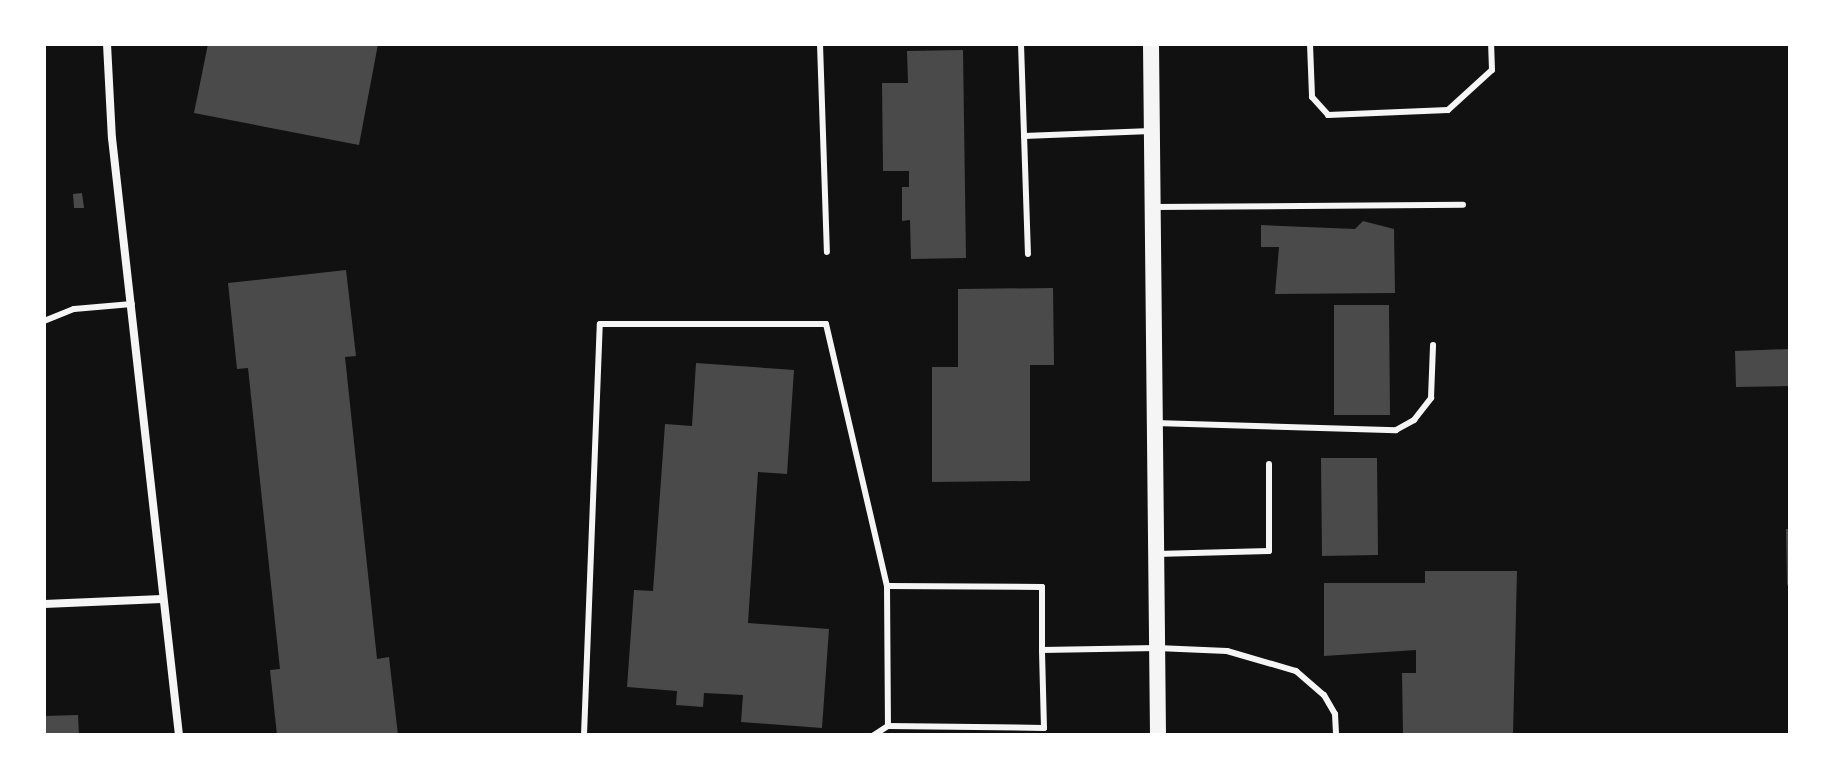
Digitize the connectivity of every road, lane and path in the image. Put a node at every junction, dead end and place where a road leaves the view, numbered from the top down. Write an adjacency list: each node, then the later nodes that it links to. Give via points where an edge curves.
1 (107, 44): 13 (street, via 112,138)
2 (820, 44): 11 (lane)
3 (1021, 44): 8 (lane)
4 (1151, 44): 7 (main road)
5 (1310, 44): 6 (lane, via 1312,97 1328,115 1448,110 1492,70)
6 (1491, 44)
7 (1151, 131): 8 (lane); 10 (main road)
8 (1024, 136): 12 (lane)
9 (1463, 205): 10 (lane)
10 (1153, 207): 16 (main road)
11 (827, 252)
12 (1028, 254)
13 (132, 304): 14 (lane, via 74,309); 20 (street)
14 (44, 321)
15 (1433, 345): 16 (lane, via 1431,398 1414,420 1396,430)
16 (1155, 423): 18 (main road)
17 (1269, 464): 18 (lane, via 1269,551)
18 (1156, 554): 22 (main road)
19 (887, 586): 23 (lane, via 1042,587); 24 (lane); 26 (lane, via 826,324 600,324)
20 (162, 599): 21 (street); 25 (street)
21 (44, 604)
22 (1157, 648): 23 (lane); 28 (main road); 29 (lane, via 1227,651 1296,671 1324,695 1335,714)
23 (1042, 650): 24 (lane, via 1044,728)
24 (888, 726): 27 (lane)
25 (179, 735)
26 (584, 735)
27 (874, 735)
28 (1158, 735)
29 (1336, 735)

